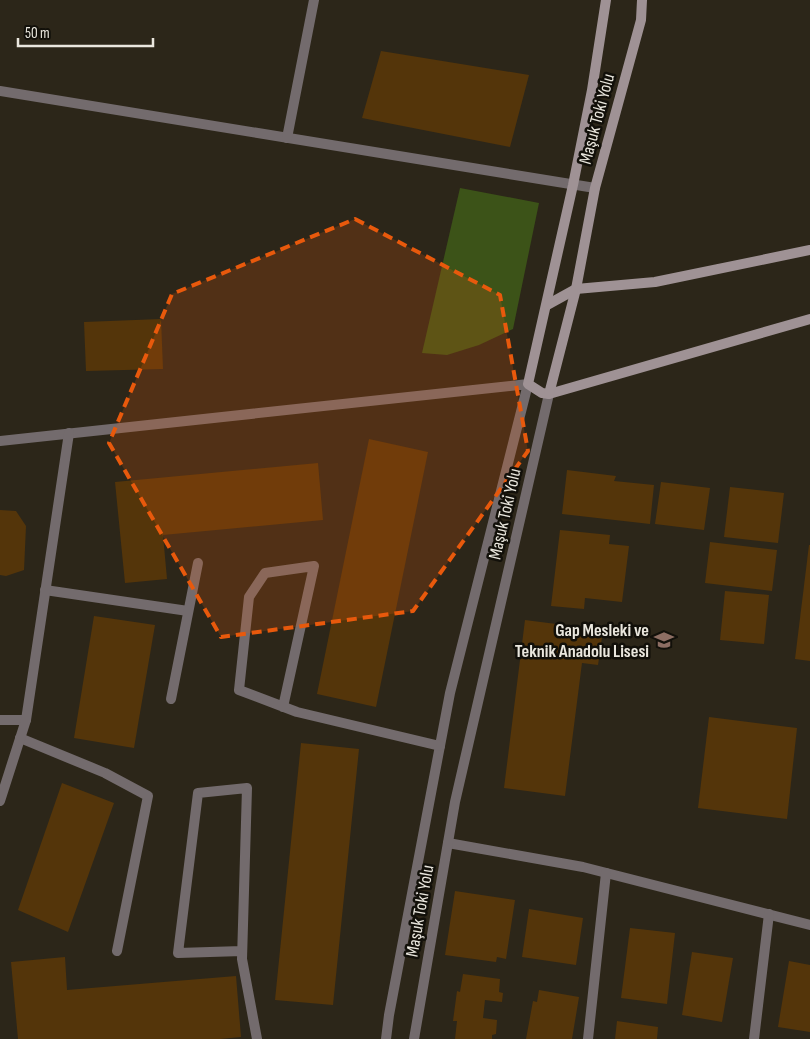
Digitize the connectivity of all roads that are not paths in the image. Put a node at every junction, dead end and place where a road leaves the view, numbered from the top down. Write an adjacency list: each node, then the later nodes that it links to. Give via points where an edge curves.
1 (314, 0): 5 (street)
2 (606, 0): 6 (main road)
3 (642, 0): 7 (main road, Maşuk Toki Yolu, via 641,20)
4 (0, 91): 5 (street)
5 (287, 138): 6 (street)
6 (573, 185): 7 (street); 10 (main road)
7 (595, 188): 9 (main road, Maşuk Toki Yolu)
8 (810, 250): 9 (main road, via 655,282)
9 (576, 289): 10 (main road); 13 (main road, Maşuk Toki Yolu)
10 (546, 305): 12 (main road)
11 (810, 319): 13 (main road)
12 (528, 384): 13 (main road); 14 (street); 24 (street, Maşuk Toki Yolu, via 450,693)
13 (549, 394): 26 (street, Maşuk Toki Yolu)
14 (69, 433): 15 (street); 17 (street)
15 (0, 441)
16 (198, 563): 18 (street)
17 (45, 590): 18 (street); 22 (street)
18 (188, 611): 19 (street)
19 (171, 699)
20 (283, 707): 20 (street, via 239,690 249,597 265,573 314,566); 24 (street)
21 (0, 720): 22 (street)
22 (26, 720): 23 (street)
23 (20, 738): 25 (street); 30 (street, via 105,773 148,796)
24 (440, 746): 33 (street, Maşuk Toki Yolu)
25 (0, 801)
26 (448, 843): 27 (street); 34 (street, Maşuk Toki Yolu)
27 (606, 873): 28 (street); 35 (street)
28 (769, 914): 29 (street); 36 (street)
29 (810, 925)
30 (117, 951)
31 (242, 952): 31 (street, via 247,788 198,793 178,953); 32 (street)
32 (257, 1039)
33 (386, 1039)
34 (414, 1039)
35 (588, 1039)
36 (754, 1039)

